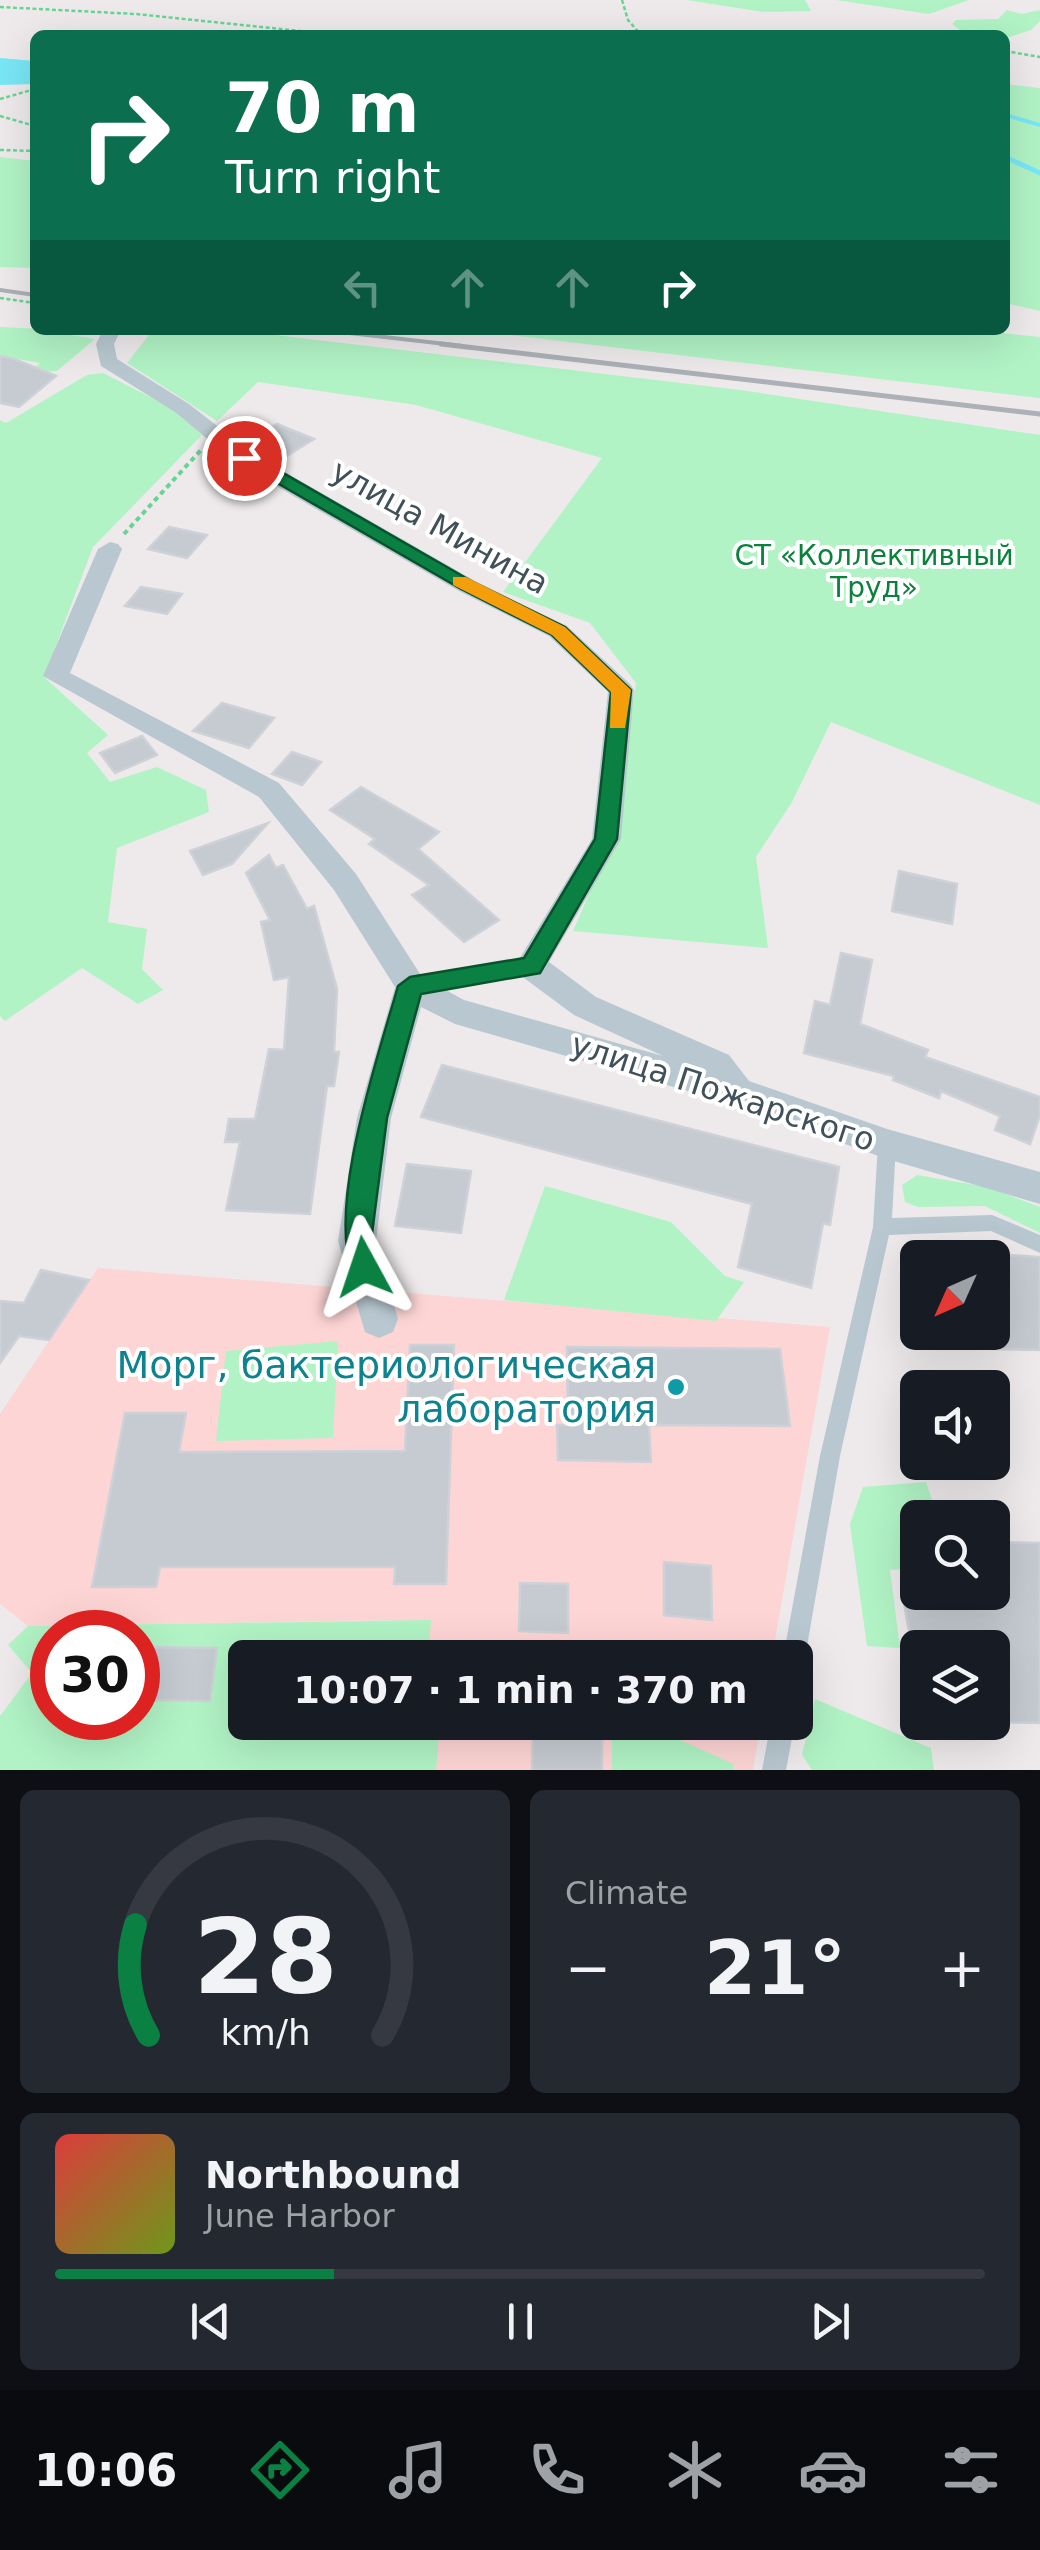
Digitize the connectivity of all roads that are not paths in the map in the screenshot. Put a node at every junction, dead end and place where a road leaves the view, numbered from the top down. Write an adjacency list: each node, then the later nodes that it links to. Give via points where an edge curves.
1 (110, 335): 3 (street, улица Минина, via 108,362 182,408 214,437 450,576 558,631 621,690 606,839)
2 (110, 550): 4 (street, via 56,676 269,790 345,882)
3 (531, 966): 4 (lane); 5 (street, via 584,1006 717,1064)
4 (410, 986): 5 (street, улица Пожарского, via 455,1010); 10 (street, via 374,1118 357,1241)
5 (738, 1090): 6 (street, улица Пожарского)
6 (888, 1144): 7 (street, улица Пожарского); 8 (lane)
7 (1040, 1188)
8 (882, 1227): 9 (lane, via 992,1223); 11 (lane)
9 (1040, 1244)
10 (378, 1319)
11 (797, 1640)
12 (780, 1740): 13 (lane)
13 (774, 1770)

